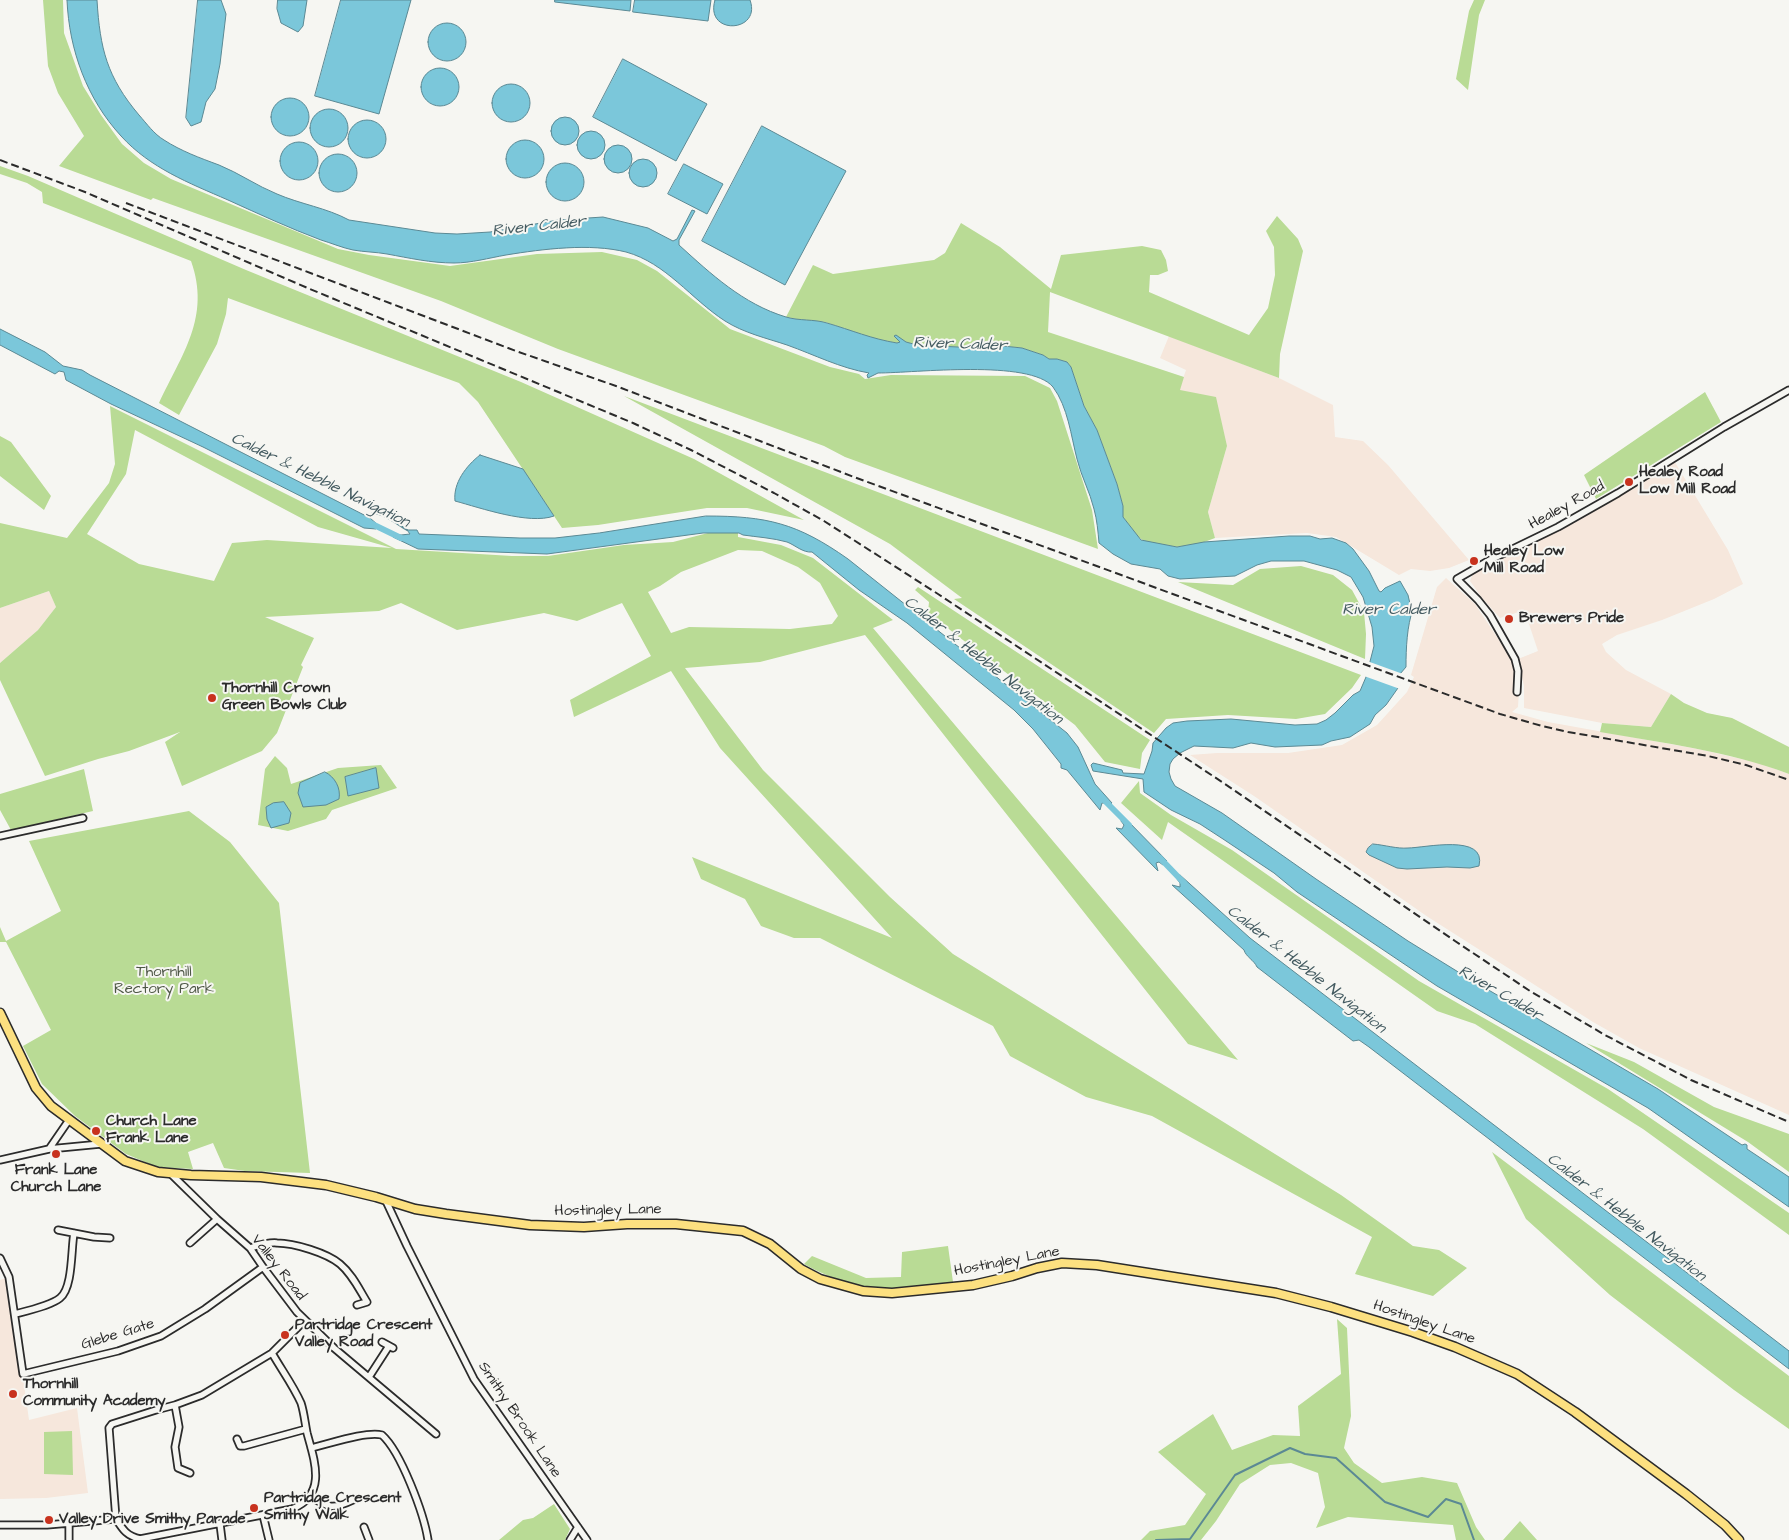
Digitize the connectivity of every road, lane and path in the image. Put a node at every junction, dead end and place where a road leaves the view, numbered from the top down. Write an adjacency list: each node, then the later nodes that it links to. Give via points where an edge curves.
1 (1789, 390): 2 (street, Healey Road, via 1618,493 1457,579 1490,616 1514,659 1518,671)
2 (1517, 692)
3 (83, 818): 4 (street)
4 (0, 836)
5 (0, 1013): 6 (main road, Hostingley Lane, via 36,1088 50,1106)
6 (69, 1120): 7 (main road, Hostingley Lane); 8 (street)
7 (104, 1146): 8 (street); 10 (main road, Hostingley Lane, via 125,1161)
8 (49, 1149): 9 (street)
9 (0, 1160)
10 (170, 1173): 11 (main road, Hostingley Lane, via 262,1177 326,1185); 12 (street, Valley Road)
11 (386, 1201): 40 (street, Smithy Brook Lane, via 474,1379); 48 (main road, Hostingley Lane, via 415,1209 530,1225 676,1224 743,1231 770,1244 801,1269 820,1279 863,1291 892,1293 973,1285 1062,1263 1097,1265 1276,1293 1413,1332 1517,1374 1575,1412 1686,1494)
12 (216, 1219): 16 (street); 17 (street, Valley Road)
13 (58, 1230): 14 (street)
14 (74, 1233): 15 (street); 21 (street, via 63,1295 55,1301)
15 (110, 1238)
16 (190, 1243)
17 (250, 1248): 19 (street, Valley Road); 20 (street, via 280,1242 319,1253 339,1263 367,1302)
18 (0, 1258): 21 (street, via 9,1277)
19 (263, 1267): 21 (street, Glebe Gate, via 161,1336 23,1374); 22 (street, Valley Road)
20 (357, 1305)
21 (15, 1314)
22 (306, 1320): 24 (street); 25 (street, Valley Road)
23 (382, 1342): 25 (street, via 391,1347)
24 (272, 1353): 26 (street, via 202,1395); 27 (street, via 301,1403)
25 (369, 1377): 28 (street, Valley Road)
26 (175, 1405): 31 (street, via 179,1428 175,1447 178,1468); 35 (street, via 112,1424 109,1428)
27 (306, 1429): 29 (street, via 247,1446 240,1446); 30 (street)
28 (436, 1434)
29 (237, 1439)
30 (312, 1448): 32 (street, via 316,1477); 45 (street, via 382,1434 408,1475)
31 (190, 1473)
32 (310, 1496): 33 (street, via 330,1507); 34 (street, via 301,1505)
33 (353, 1500)
34 (263, 1515): 37 (street); 43 (street)
35 (116, 1519): 36 (street); 37 (street, via 124,1532 140,1539)
36 (69, 1523): 38 (street); 41 (street)
37 (220, 1524): 42 (street)
38 (0, 1525)
39 (364, 1527): 44 (street)
40 (578, 1527): 46 (street); 47 (street, Smithy Brook Lane)
41 (69, 1540)
42 (222, 1540)
43 (268, 1540)
44 (369, 1540)
45 (428, 1540)
46 (570, 1540)
47 (587, 1540)
48 (1740, 1540)

